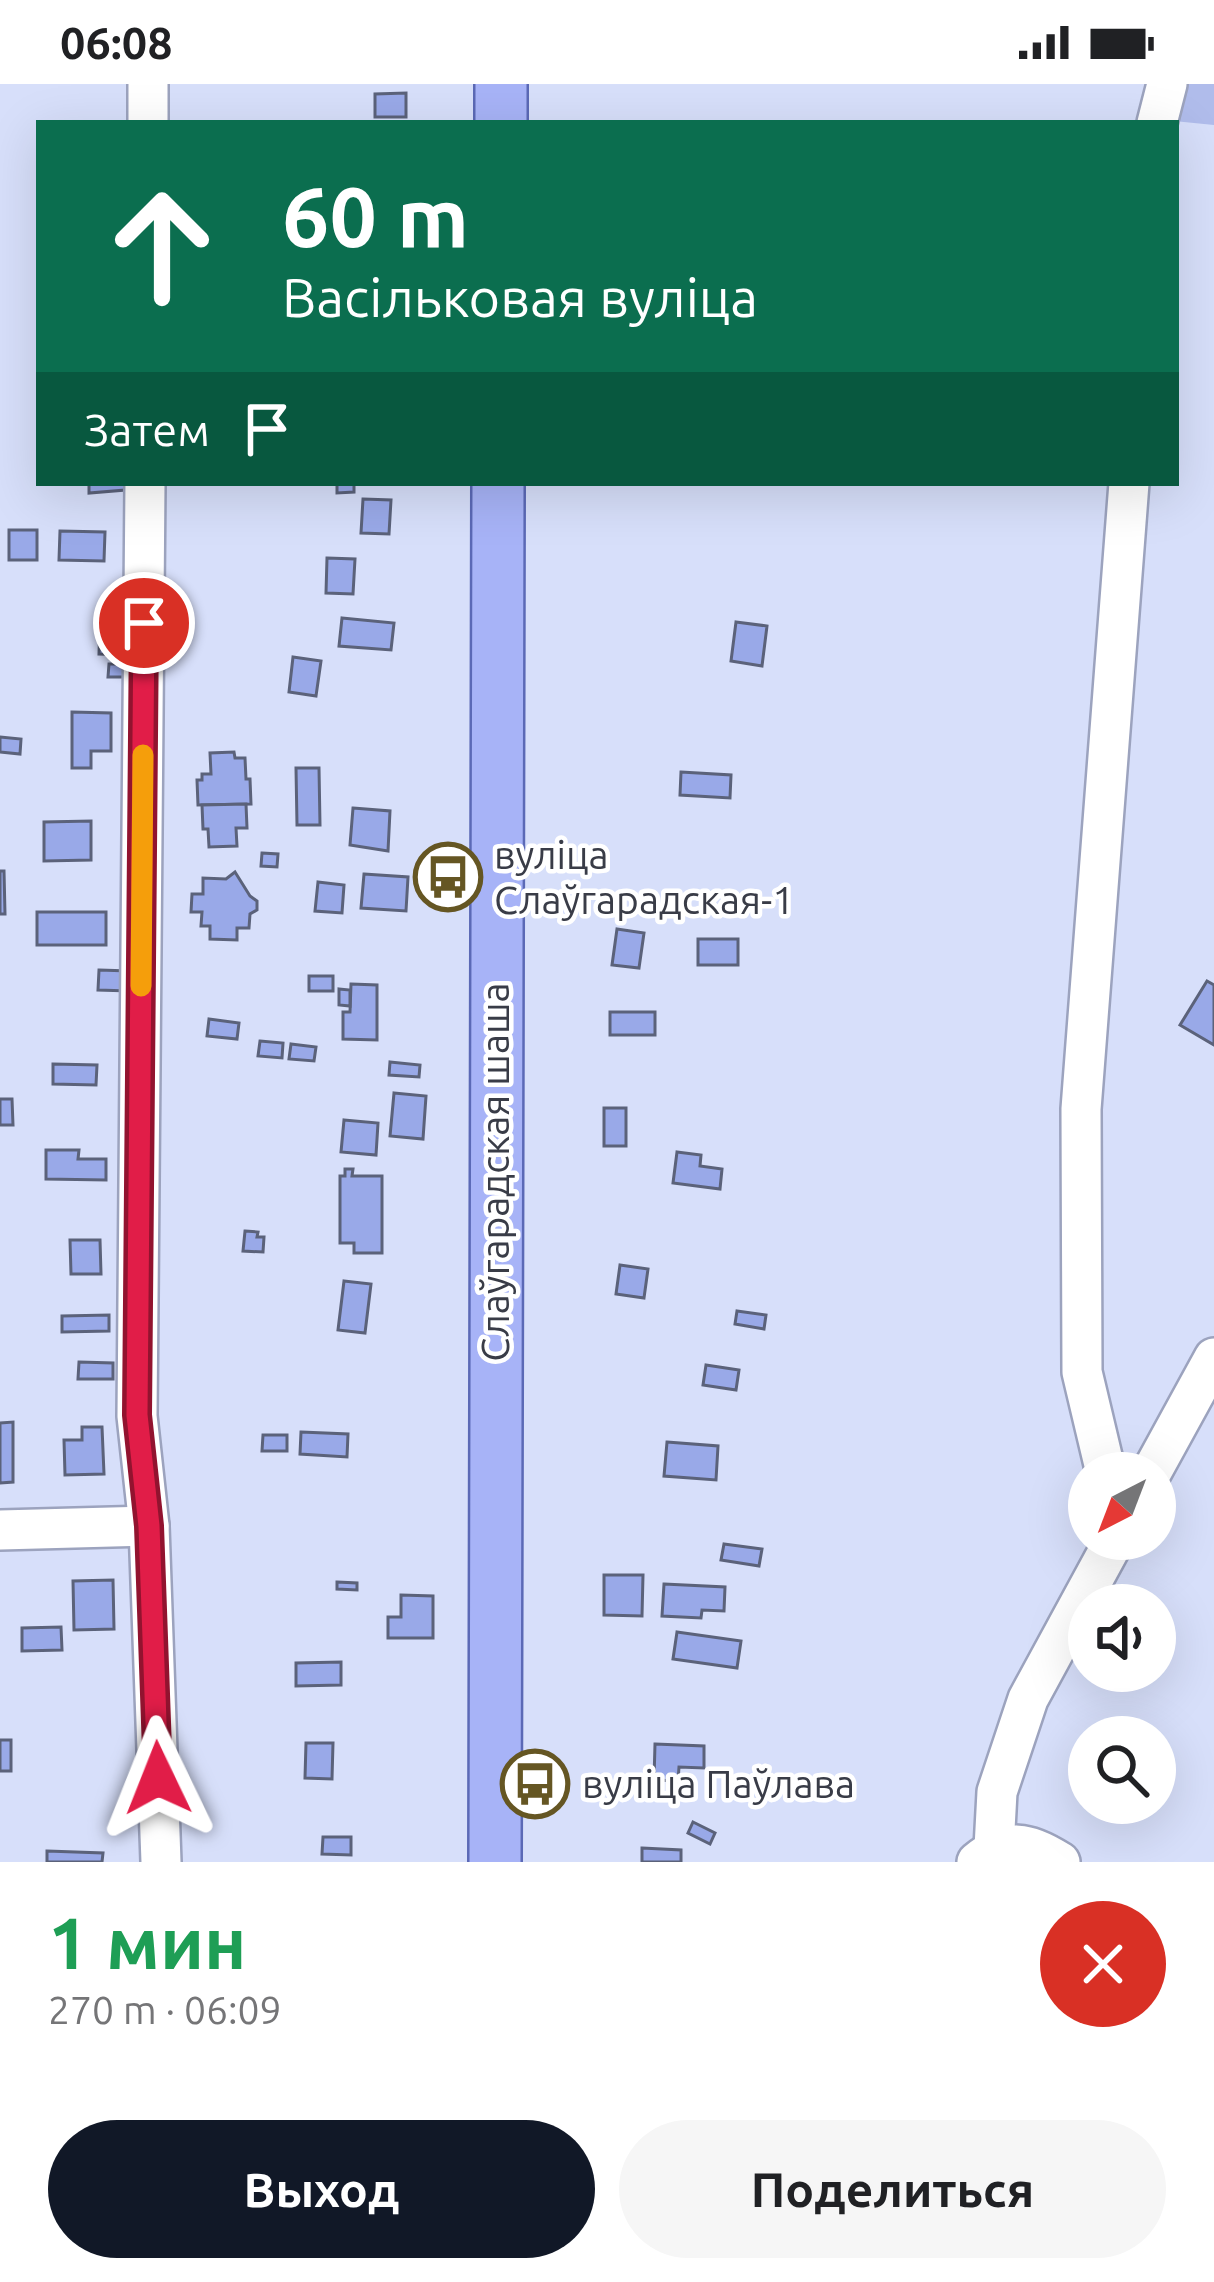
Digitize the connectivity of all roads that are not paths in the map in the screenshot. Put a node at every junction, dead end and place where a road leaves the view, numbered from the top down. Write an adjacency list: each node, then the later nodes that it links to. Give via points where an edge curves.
1 (148, 84): 4 (street)
2 (501, 84): 5 (main road)
3 (1167, 84): 6 (street)
4 (148, 120)
5 (500, 120)
6 (1158, 120)
7 (145, 486): 13 (street, via 137,1415)
8 (498, 486): 18 (main road, Слаўгарадская шаша)
9 (1129, 486): 11 (street, via 1082,1109 1082,1372)
10 (1210, 1377): 12 (street)
11 (1101, 1452)
12 (1164, 1452)
13 (149, 1526): 14 (street); 17 (street)
14 (0, 1530)
15 (1104, 1560): 16 (street, via 1028,1700)
16 (986, 1855): 19 (street, via 1028,1845)
17 (161, 1862)
18 (495, 1862)
19 (1060, 1862)

